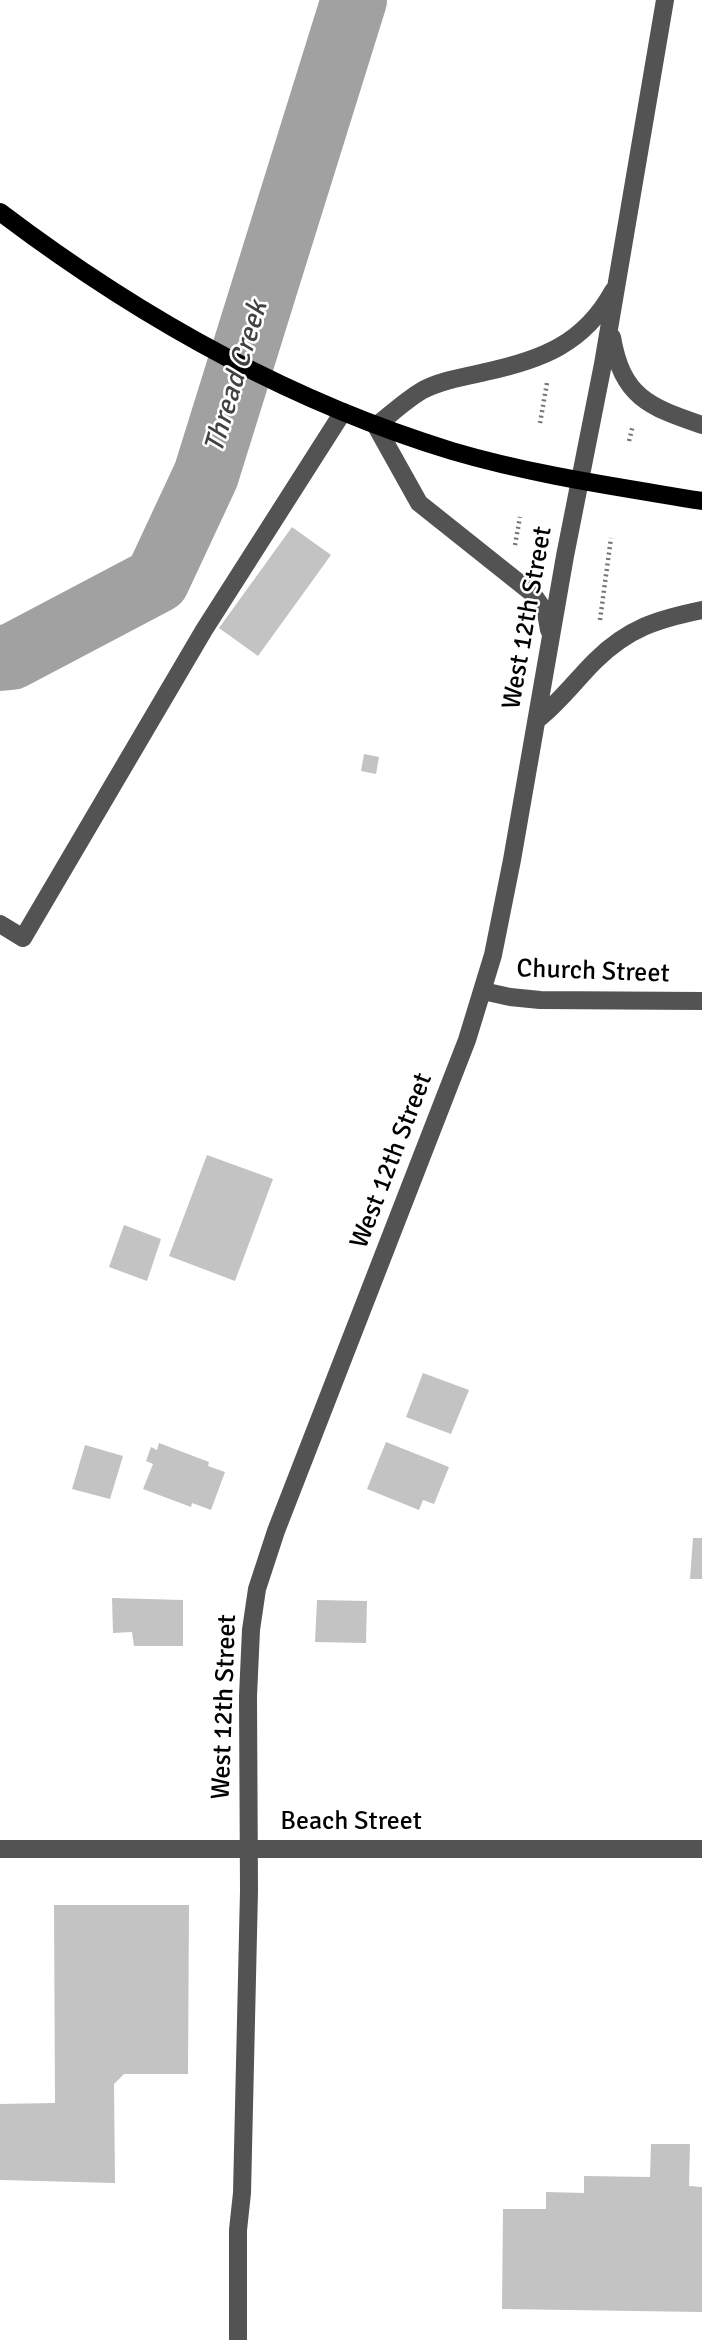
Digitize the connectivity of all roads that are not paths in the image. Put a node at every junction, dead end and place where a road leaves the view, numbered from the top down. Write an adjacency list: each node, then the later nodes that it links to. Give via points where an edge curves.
1 (666, 0): 3 (street, West 12th Street)
2 (0, 212): 5 (main road, via 82,271 202,345)
3 (617, 278): 4 (street, West 12th Street); 7 (street, via 598,313 553,351 423,390)
4 (610, 321): 6 (street, via 618,362 634,391 649,405); 8 (street, West 12th Street)
5 (343, 412): 7 (main road); 13 (street, via 204,630 23,938)
6 (702, 425)
7 (376, 426): 8 (main road, via 455,452); 11 (street, via 419,503 537,598 549,622)
8 (580, 479): 9 (main road); 11 (street, West 12th Street)
9 (702, 501)
10 (702, 610): 12 (street, via 657,619 624,636)
11 (549, 645): 12 (street, West 12th Street)
12 (537, 720): 14 (street, West 12th Street)
13 (0, 924)
14 (483, 990): 15 (street, Church Street, via 540,1000); 16 (street, West 12th Street, via 257,1589 248,1685)
15 (702, 1001)
16 (248, 1848): 17 (street, Beach Street); 18 (street, Beach Street); 19 (street, West 12th Street)
17 (0, 1849)
18 (702, 1849)
19 (238, 2340)

